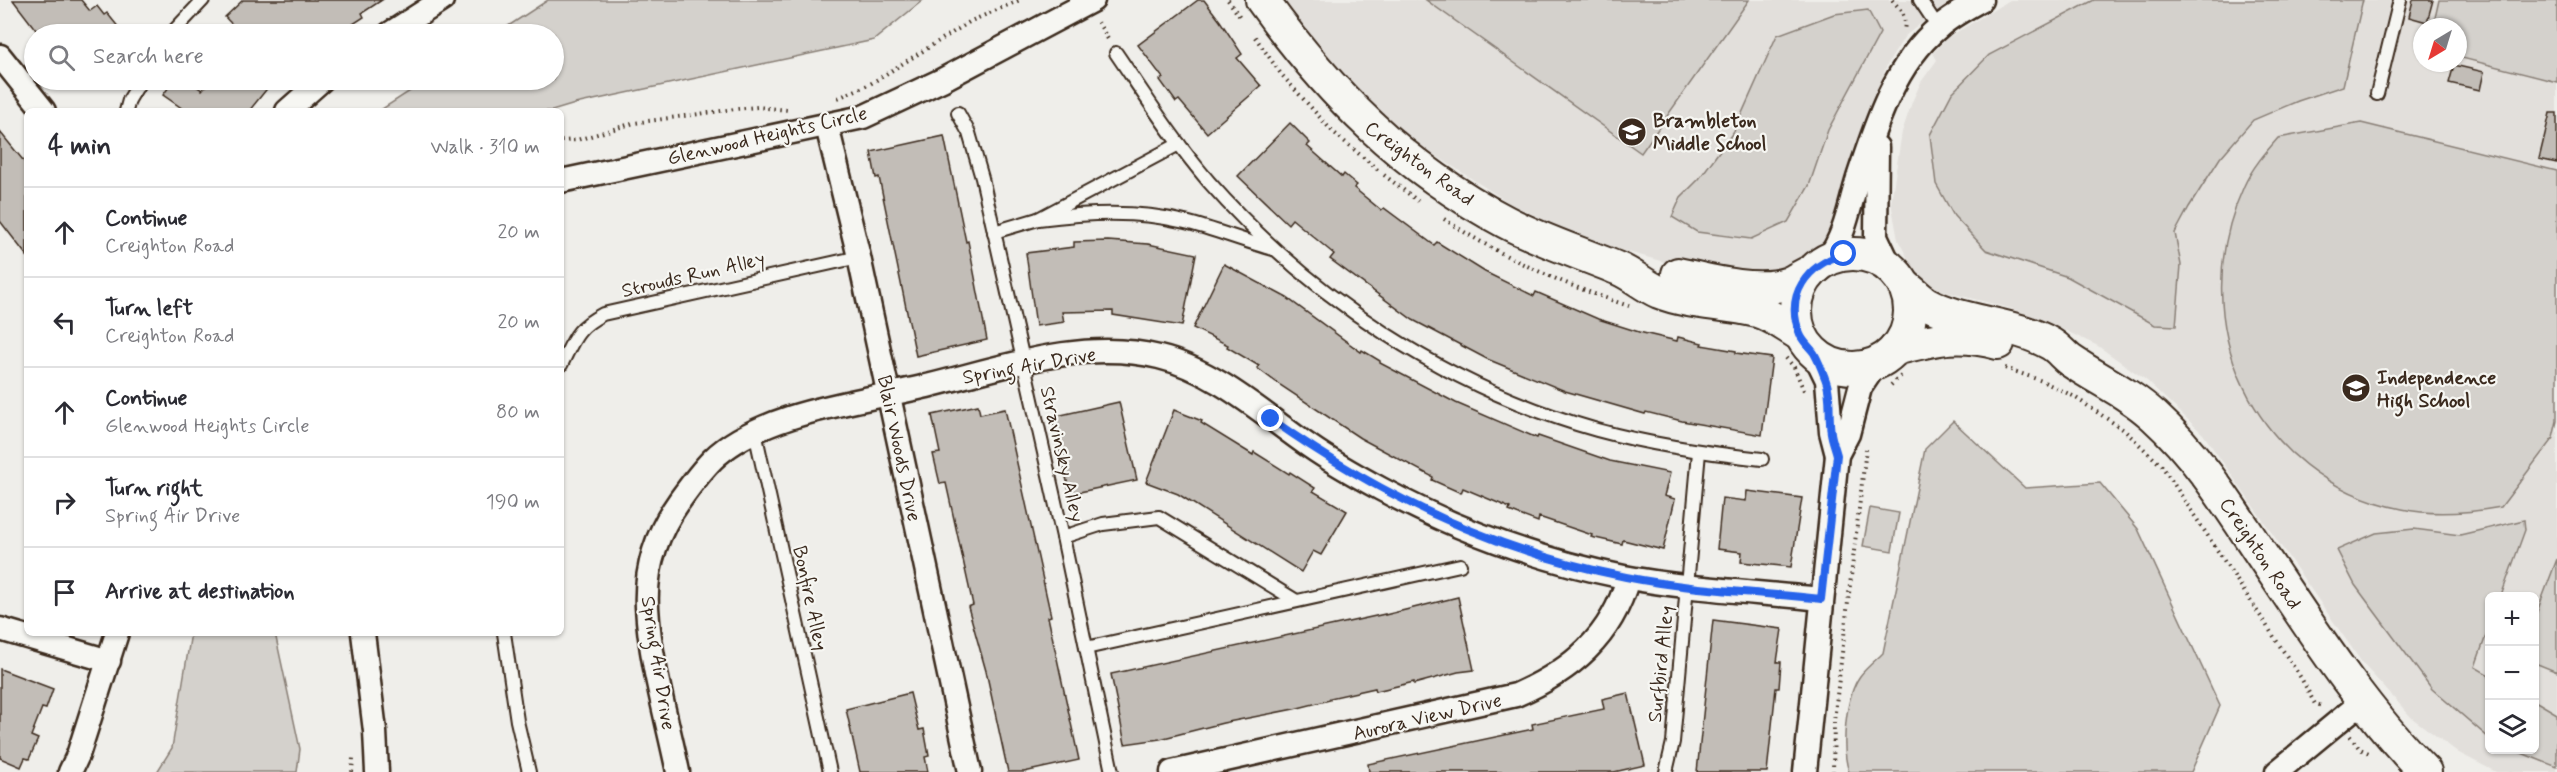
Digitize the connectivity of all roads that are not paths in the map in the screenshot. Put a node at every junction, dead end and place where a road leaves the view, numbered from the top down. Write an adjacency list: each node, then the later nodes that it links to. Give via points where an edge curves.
1 (203, 0): 8 (lane)
2 (442, 0): 9 (street)
3 (1262, 0): 31 (street, Creighton Road, via 1360,118 1409,159 1505,221 1560,248)
4 (1920, 0): 10 (lane)
5 (1981, 0): 10 (street)
6 (2400, 0): 17 (lane)
7 (1090, 2): 23 (street, Glenwood Heights Circle, via 900,100 863,117)
8 (180, 24)
9 (405, 24)
10 (1938, 27): 22 (street, via 1914,52)
11 (1116, 53): 24 (lane)
12 (0, 56): 13 (street)
13 (24, 86)
14 (27, 90): 18 (street)
15 (135, 90): 19 (lane)
16 (311, 90): 20 (street)
17 (2377, 94)
18 (42, 108)
19 (127, 108)
20 (290, 108)
21 (958, 112): 27 (lane, Stravinsky Alley, via 969,133)
22 (1878, 122): 30 (street, via 1849,218 1837,246); 32 (street, via 1876,236)
23 (827, 126): 25 (street, Glenwood Heights Circle); 29 (street, Blair Woods Drive)
24 (1179, 144): 26 (lane); 28 (lane, via 1242,217)
25 (564, 180)
26 (1038, 219): 27 (lane); 28 (lane, via 1112,213 1162,218 1206,227)
27 (994, 232): 36 (lane, Stravinsky Alley)
28 (1277, 250): 40 (lane, via 1359,316 1449,371 1546,413 1596,429)
29 (859, 257): 34 (lane, Strouds Run Alley, via 603,314 585,324); 38 (street, Blair Woods Drive)
30 (1819, 265): 31 (street, Creighton Road, via 1788,283 1763,286 1664,271); 32 (street, Creighton Road, via 1844,254 1861,254 1877,259); 33 (street, via 1801,286 1796,302)
31 (1620, 270): 33 (street, Creighton Road, via 1659,292 1759,312)
32 (1898, 277): 35 (street, Creighton Road, via 1925,302 2051,344); 37 (street, via 1910,302 1910,319)
33 (1799, 347): 37 (street, Creighton Road, via 1844,368); 41 (street, via 1827,380)
34 (564, 359)
35 (2071, 361): 37 (street, Creighton Road, via 2044,359 1976,338 1941,337); 55 (street, Creighton Road, via 2129,396 2185,447)
36 (1023, 363): 38 (street, Spring Air Drive); 43 (lane, Stravinsky Alley); 45 (street, Spring Air Drive, via 1117,351 1160,357 1193,369 1313,449 1447,521 1516,549)
37 (1892, 368): 41 (street, via 1860,388 1848,434)
38 (888, 393): 39 (street, Spring Air Drive, via 787,419); 61 (street, Blair Woods Drive)
39 (755, 432): 59 (street, Spring Air Drive, via 715,457 691,485 655,544 647,579 654,658); 60 (lane, Bonfire Alley)
40 (1699, 452): 42 (lane); 46 (lane, Surfbird Alley)
41 (1837, 455): 47 (street)
42 (1762, 459)
43 (1062, 537): 48 (lane, via 1103,524 1159,517); 53 (lane, Stravinsky Alley)
44 (1460, 564): 48 (lane)
45 (1628, 578): 46 (street, Spring Air Drive); 63 (street, Aurora View Drive, via 1622,601 1598,639 1561,672 1516,695)
46 (1688, 585): 47 (street, Spring Air Drive); 64 (lane, Surfbird Alley)
47 (1821, 599): 65 (street)
48 (1295, 600): 53 (lane)
49 (0, 629): 54 (street)
50 (116, 636): 54 (street)
51 (363, 636): 57 (street)
52 (504, 636): 58 (lane)
53 (1086, 648): 62 (lane, Stravinsky Alley)
54 (109, 661): 56 (street)
55 (2363, 701): 66 (street); 67 (street, Creighton Road)
56 (70, 772)
57 (377, 772)
58 (529, 772)
59 (678, 772)
60 (830, 772)
61 (970, 772)
62 (1112, 772)
63 (1172, 772)
64 (1666, 772)
65 (1805, 772)
66 (2277, 772)
67 (2425, 772)

